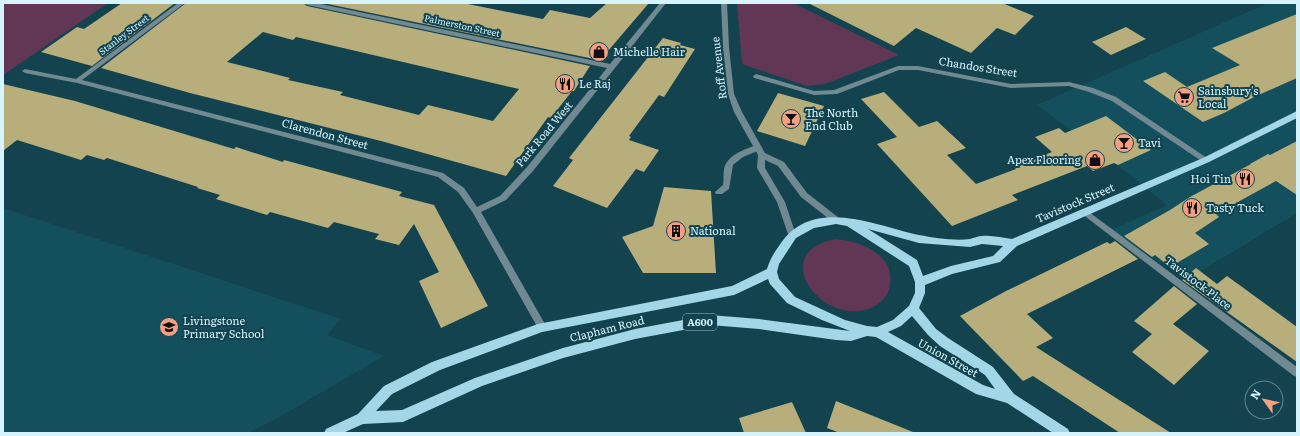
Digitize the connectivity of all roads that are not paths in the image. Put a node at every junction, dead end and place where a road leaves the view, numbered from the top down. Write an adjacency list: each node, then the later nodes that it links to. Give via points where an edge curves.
1 (182, 3): 8 (street, Stanley Street)
2 (307, 3): 5 (street, Palmerston Street)
3 (663, 3): 5 (street, Park Road West)
4 (724, 3): 10 (street, Roff Avenue, via 731,94)
5 (614, 67): 13 (street, Park Road West, via 503,198)
6 (25, 71): 8 (street, Clarendon Street)
7 (756, 76): 11 (street, Chandos Street, via 814,93 835,92 898,68 918,68 1011,86 1069,84 1114,99)
8 (77, 81): 13 (street, Clarendon Street, via 440,175 461,190)
9 (1297, 115): 11 (main road, Tavistock Street)
10 (760, 151): 12 (street, via 740,155 731,161 726,187); 15 (street, via 781,164 804,194); 17 (street, Roff Avenue, via 761,168 781,202)
11 (1206, 160): 14 (main road, Tavistock Street)
12 (719, 192)
13 (476, 211): 22 (street, Clarendon Street)
14 (1085, 212): 18 (main road, Tavistock Street); 24 (street, Tavistock Place)
15 (836, 220): 16 (main road); 17 (main road, via 812,224)
16 (850, 223): 18 (main road, Tavistock Street, via 874,226 919,239); 20 (main road, via 913,263)
17 (792, 235): 19 (main road, via 779,254)
18 (1013, 243): 20 (main road, via 996,259 951,270)
19 (772, 272): 22 (main road, Clapham Road / A600, via 734,290); 23 (main road, via 774,281 791,300 826,317)
20 (920, 282): 21 (main road, A600, via 920,293)
21 (913, 309): 23 (main road, A600, via 897,323); 25 (main road, Union Street, via 944,342 989,371)
22 (542, 327): 26 (main road, Clapham Road / A600, via 436,366 388,390)
23 (872, 332): 25 (main road, Union Street, via 980,390); 26 (main road, Clapham Road / A600, via 851,336 759,324 705,321 635,334 563,352 479,382 403,416)
24 (1297, 373)
25 (1010, 398): 28 (main road, Union Street)
26 (362, 418): 27 (main road, Clapham Road / A600)
27 (330, 433)
28 (1064, 433)

